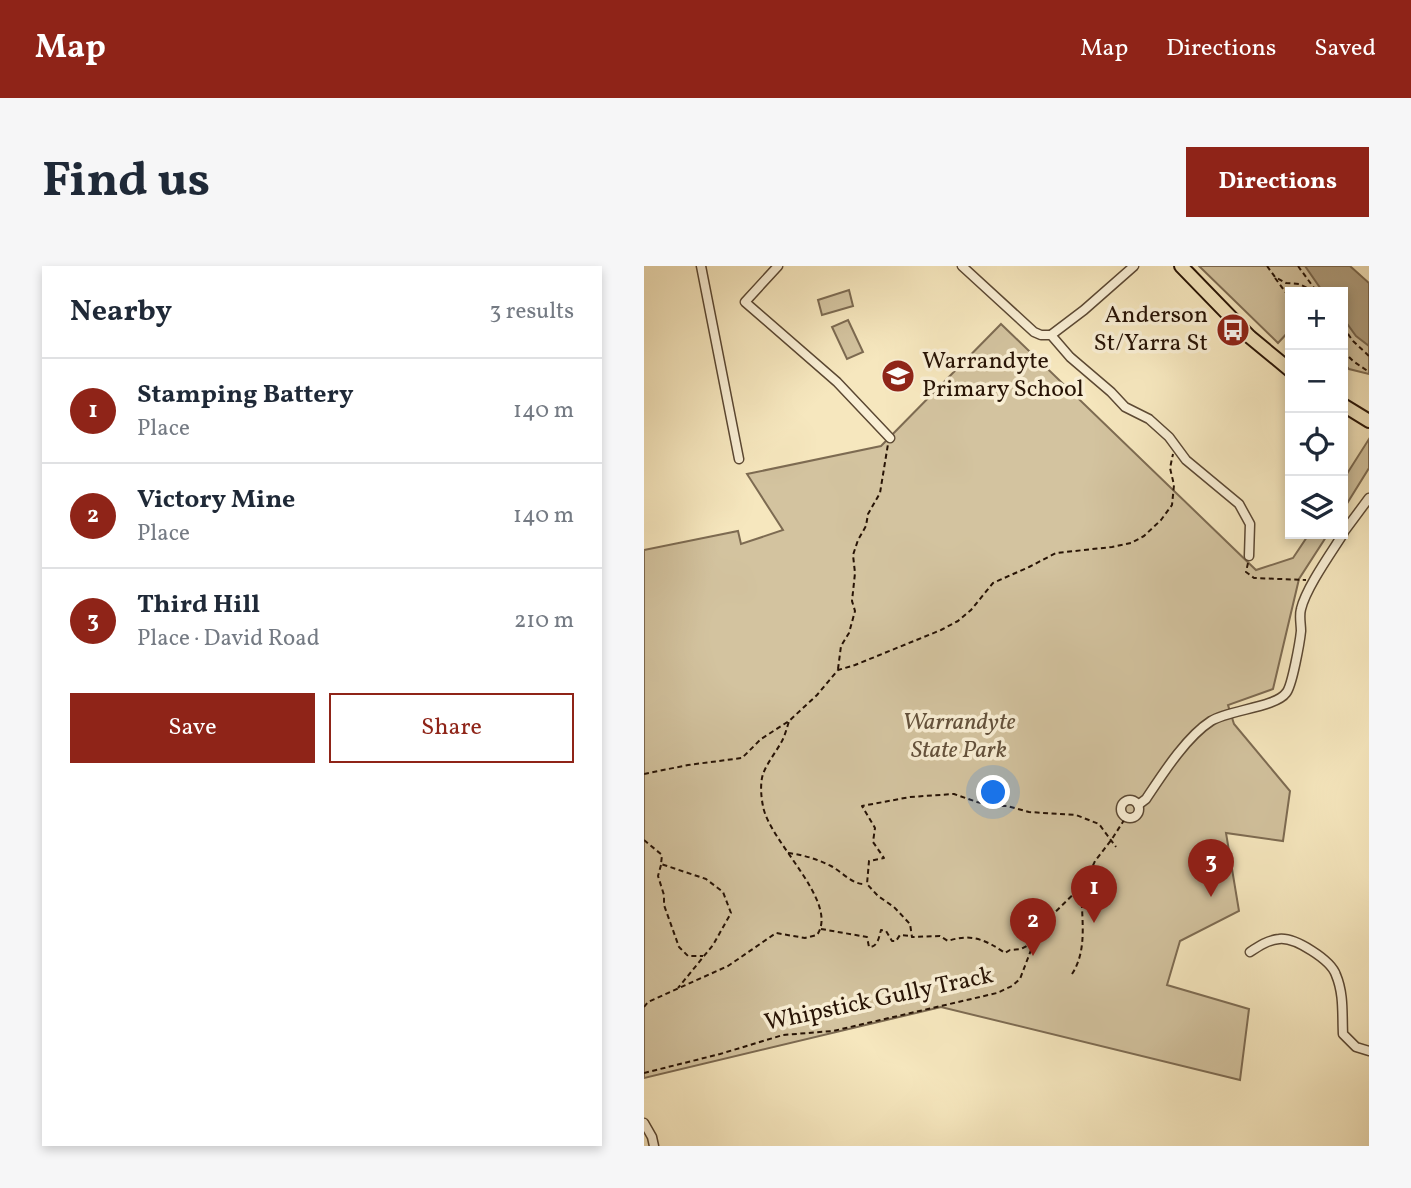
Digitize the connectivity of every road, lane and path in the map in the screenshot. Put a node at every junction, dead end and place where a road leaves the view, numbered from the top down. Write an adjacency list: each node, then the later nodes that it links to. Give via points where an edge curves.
1 (701, 266): 22 (street)
2 (778, 266): 20 (street, via 745,302 837,382)
3 (962, 266): 13 (street, via 1034,332)
4 (1135, 266): 13 (street)
5 (1181, 266): 16 (main road)
6 (1267, 266): 8 (path)
7 (1298, 266): 10 (path)
8 (1275, 277): 9 (path); 11 (path)
9 (1305, 287)
10 (1313, 287)
11 (1285, 291)
12 (1348, 334): 15 (path)
13 (1051, 335): 21 (street, via 1125,407 1149,419)
14 (1348, 356): 17 (path)
15 (1369, 356)
16 (1285, 366)
17 (1369, 372)
18 (1348, 408): 19 (main road)
19 (1369, 421)
20 (890, 438): 28 (path, via 880,493 853,555 855,611 841,646)
21 (1175, 445): 26 (street, via 1186,460 1239,504 1250,524); 28 (path, via 1170,468 1172,505 1144,537 1112,547 1056,552 993,583 965,616 942,631)
22 (740, 459)
23 (1369, 498): 24 (street)
24 (1348, 527)
25 (1340, 539): 27 (street)
26 (1249, 556): 27 (path, via 1246,572 1254,578)
27 (1314, 581): 31 (street, via 1301,610 1301,634 1288,692 1276,701 1214,719 1201,728)
28 (838, 670): 29 (path)
29 (789, 721): 30 (path, via 761,739 743,758); 36 (path, via 762,776 761,792 763,809)
30 (644, 774)
31 (1138, 805): 32 (street, via 1136,815); 32 (street, via 1131,799 1122,803)
32 (1126, 817): 33 (path, Whipstick Gully Track)
33 (1112, 839): 35 (path); 38 (path, Whipstick Gully Track); 39 (path, via 1098,824 1076,815 1029,812 954,794 909,797 862,806 875,828 873,842 884,858 869,860)
34 (644, 840): 37 (path, via 662,855)
35 (1116, 847)
36 (787, 852): 39 (path, via 807,855 859,885); 40 (path, via 821,909)
37 (661, 864): 44 (path, via 658,876 664,905 680,947 688,956); 44 (path, via 706,879 723,892 731,913)
38 (1085, 883): 42 (path, Whipstick Gully Track, via 1048,918); 45 (path, via 1081,954)
39 (867, 884): 41 (path, via 910,925)
40 (821, 929): 41 (path, via 867,937 869,947 876,945 881,930 892,941 900,935); 46 (path, via 805,938 776,933 727,966)
41 (912, 937): 42 (path, via 982,939 1005,953)
42 (1034, 942): 49 (path, Whipstick Gully Track, via 1020,979 997,993 833,1031 783,1035)
43 (1250, 952): 48 (street, via 1282,938 1320,956 1335,971 1342,993 1343,1034 1356,1047)
44 (704, 956): 46 (path)
45 (1072, 974)
46 (677, 989): 47 (path)
47 (644, 1007)
48 (1369, 1051)
49 (644, 1073)
50 (644, 1124): 51 (street)
51 (654, 1146)

